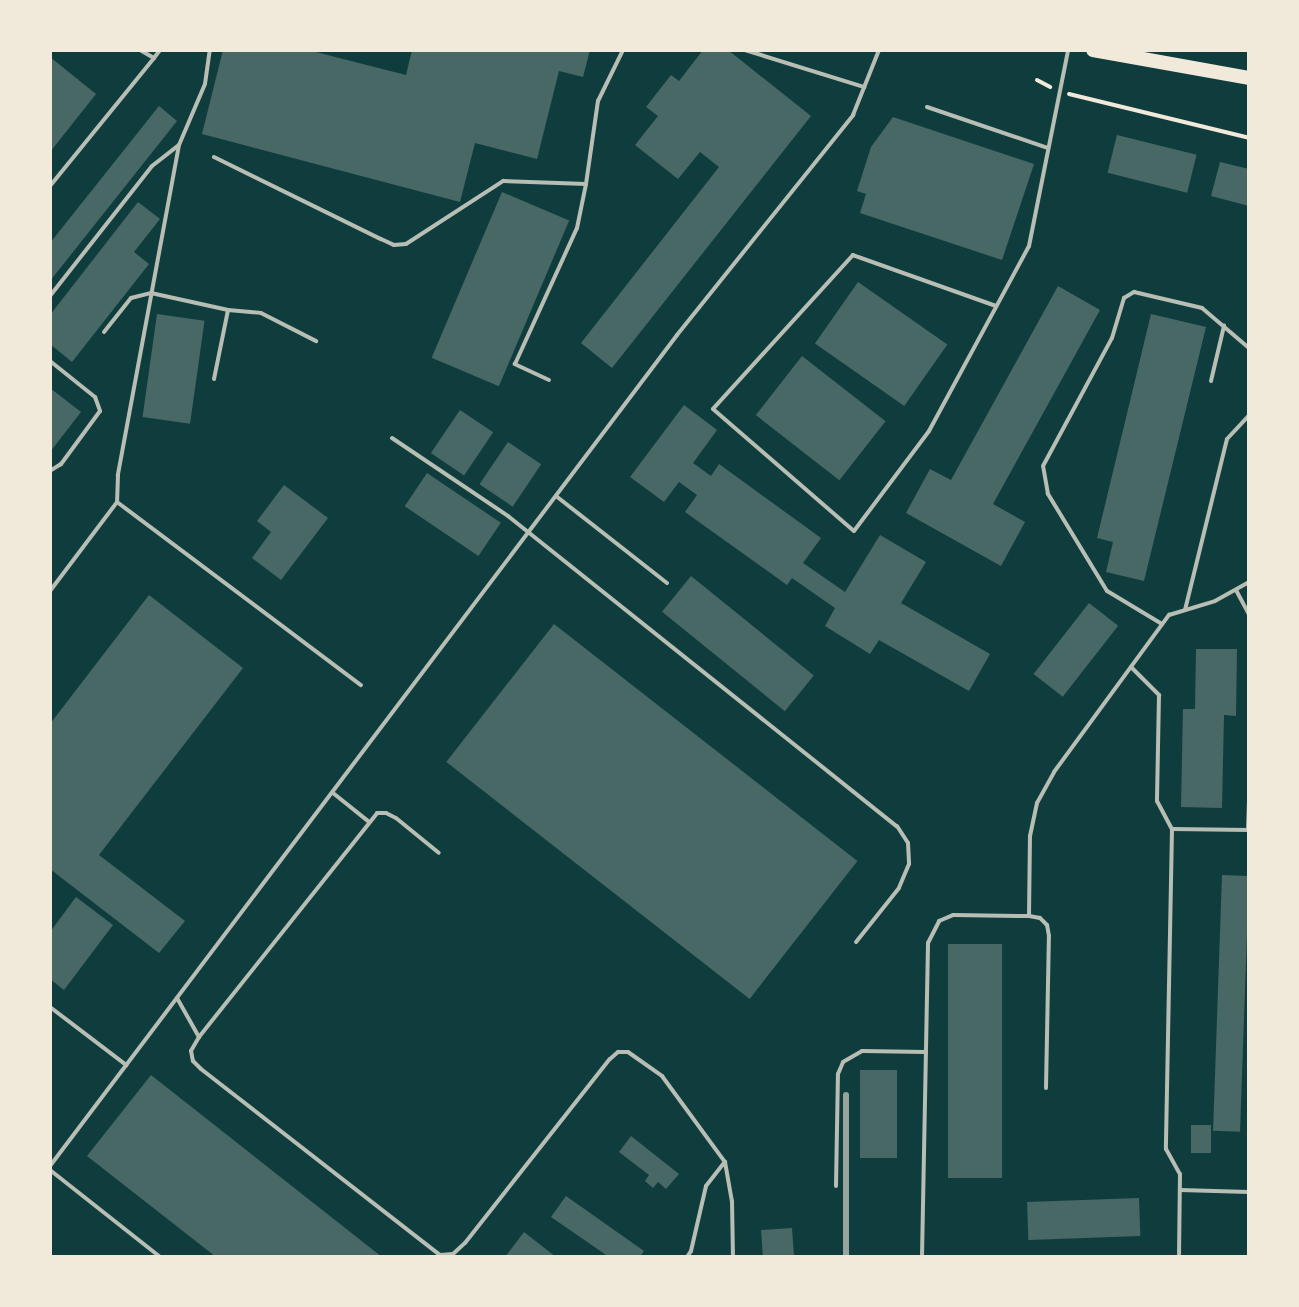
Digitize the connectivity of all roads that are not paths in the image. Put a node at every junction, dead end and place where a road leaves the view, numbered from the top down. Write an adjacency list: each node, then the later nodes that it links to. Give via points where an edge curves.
1 (140, 50): 9 (lane)
2 (160, 50): 9 (lane)
3 (210, 50): 13 (lane, via 205,84)
4 (623, 50): 16 (lane, via 598,101)
5 (745, 50): 11 (lane)
6 (879, 50): 11 (lane)
7 (1068, 50): 14 (lane)
8 (1093, 50): 10 (main road)
9 (154, 58): 17 (lane)
10 (1249, 78)
11 (864, 87): 33 (lane, via 853,115)
12 (927, 107): 14 (lane)
13 (179, 145): 18 (lane); 19 (lane, via 152,166)
14 (1048, 148): 20 (lane, via 1029,246)
15 (214, 157): 16 (lane, via 394,245 406,244 503,181)
16 (586, 184): 28 (lane, via 577,228 515,364)
17 (50, 186)
18 (151, 293): 21 (lane); 23 (lane, via 131,298); 34 (lane)
19 (50, 296)
20 (996, 306): 20 (lane, via 853,255 713,409 854,531 929,431)
21 (228, 310): 24 (lane, via 261,313); 27 (lane)
22 (1224, 326): 25 (lane); 29 (lane); 42 (lane, via 1202,308 1134,292 1124,298 1112,338 1043,466 1048,494 1107,591)
23 (104, 332)
24 (316, 341)
25 (1249, 348)
26 (50, 361): 32 (lane, via 95,397 100,411)
27 (214, 379)
28 (549, 380)
29 (1211, 381)
30 (1249, 415): 40 (lane, via 1227,439)
31 (392, 438): 35 (lane)
32 (50, 471)
33 (556, 496): 35 (lane); 37 (lane)
34 (117, 502): 39 (lane); 44 (lane)
35 (527, 534): 45 (lane); 52 (lane, via 897,826 908,843 909,864 899,888)
36 (1249, 582): 38 (lane)
37 (667, 583)
38 (1236, 590): 40 (lane); 41 (lane)
39 (50, 591)
40 (1185, 610): 42 (lane, via 1169,615)
41 (1249, 614)
42 (1163, 624): 43 (lane)
43 (1131, 667): 48 (lane, via 1159,695 1157,801); 51 (lane, via 1037,803 1030,836)
44 (361, 685)
45 (333, 793): 47 (lane); 53 (lane)
46 (1249, 797): 49 (lane)
47 (368, 821): 50 (lane, via 386,813); 55 (lane)
48 (1172, 829): 49 (lane); 62 (lane, via 1166,1149 1180,1174)
49 (1249, 830)
50 (439, 853)
51 (1029, 916): 56 (lane, via 953,915 939,921 928,943); 58 (lane, via 1040,918 1049,936)
52 (856, 942)
53 (177, 998): 55 (lane); 57 (lane)
54 (50, 1007): 57 (lane)
55 (199, 1037): 59 (lane, via 191,1051 201,1069 440,1255 453,1254 465,1243 618,1052 638,1057 662,1076)
56 (926, 1052): 61 (lane, via 862,1051 843,1062 838,1074); 67 (lane)
57 (126, 1065): 60 (lane)
58 (1046, 1088)
59 (725, 1162): 65 (lane, via 706,1186); 66 (lane)
60 (50, 1168): 64 (lane)
61 (836, 1186)
62 (1180, 1190): 63 (lane); 68 (lane)
63 (1249, 1192)
64 (160, 1257)
65 (687, 1257)
66 (733, 1257)
67 (922, 1257)
68 (1179, 1257)

